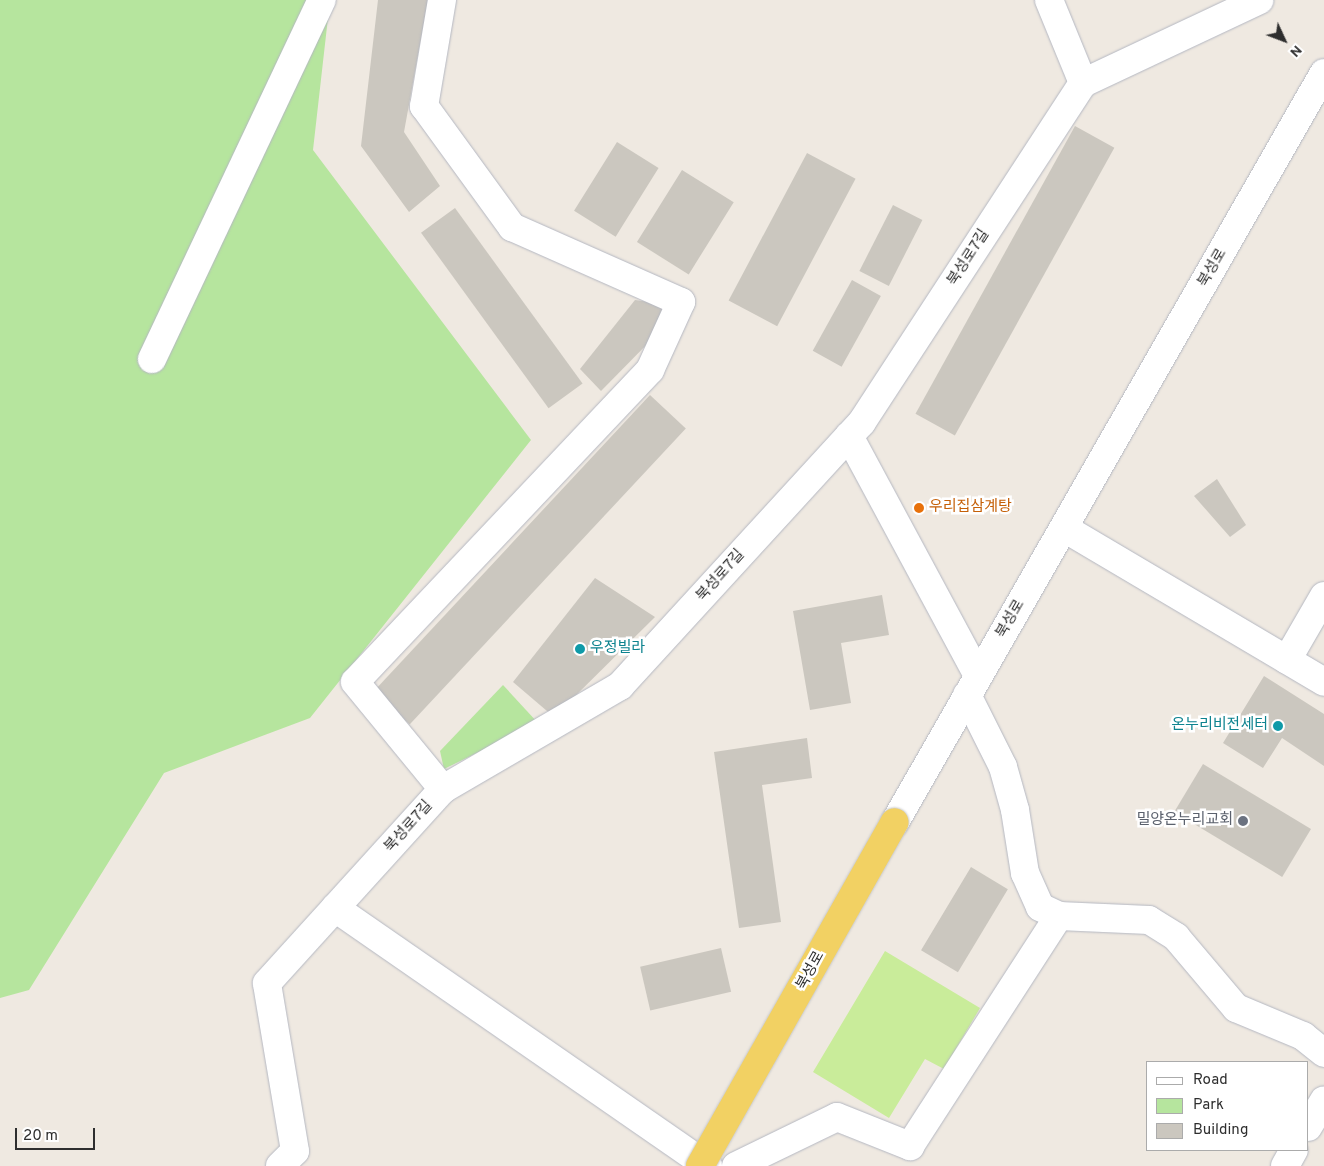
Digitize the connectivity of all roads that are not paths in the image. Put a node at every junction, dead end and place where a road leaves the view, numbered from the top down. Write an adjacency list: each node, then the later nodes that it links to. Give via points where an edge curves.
1 (322, 0): 7 (street)
2 (442, 0): 14 (street, via 424,106 512,227 681,302 650,370 355,682)
3 (1049, 0): 6 (street)
4 (1259, 0): 6 (street)
5 (1324, 73): 9 (street, 북성로)
6 (1083, 83): 8 (street, 북성로7길, via 862,422)
7 (152, 359)
8 (849, 436): 13 (street); 14 (street, 북성로7길, via 620,686)
9 (1064, 528): 11 (street); 13 (street, 북성로)
10 (1324, 596): 11 (street)
11 (1287, 660): 12 (street)
12 (1324, 682)
13 (973, 685): 15 (street, 북성로); 17 (street, via 1003,767 1025,873 1040,907)
14 (444, 789): 16 (street, 북성로7길)
15 (895, 822): 23 (main road, 북성로, bridge)
16 (335, 908): 22 (street, 북성로7길, via 267,983 295,1151); 24 (street)
17 (1059, 916): 18 (street, via 1150,920 1176,937 1236,1008 1303,1036); 25 (street, via 910,1146 838,1117)
18 (1324, 1053)
19 (1324, 1100): 20 (street)
20 (1309, 1125)
21 (1293, 1151): 26 (street)
22 (280, 1166)
23 (700, 1166)
24 (708, 1166)
25 (736, 1166)
26 (1285, 1166)

